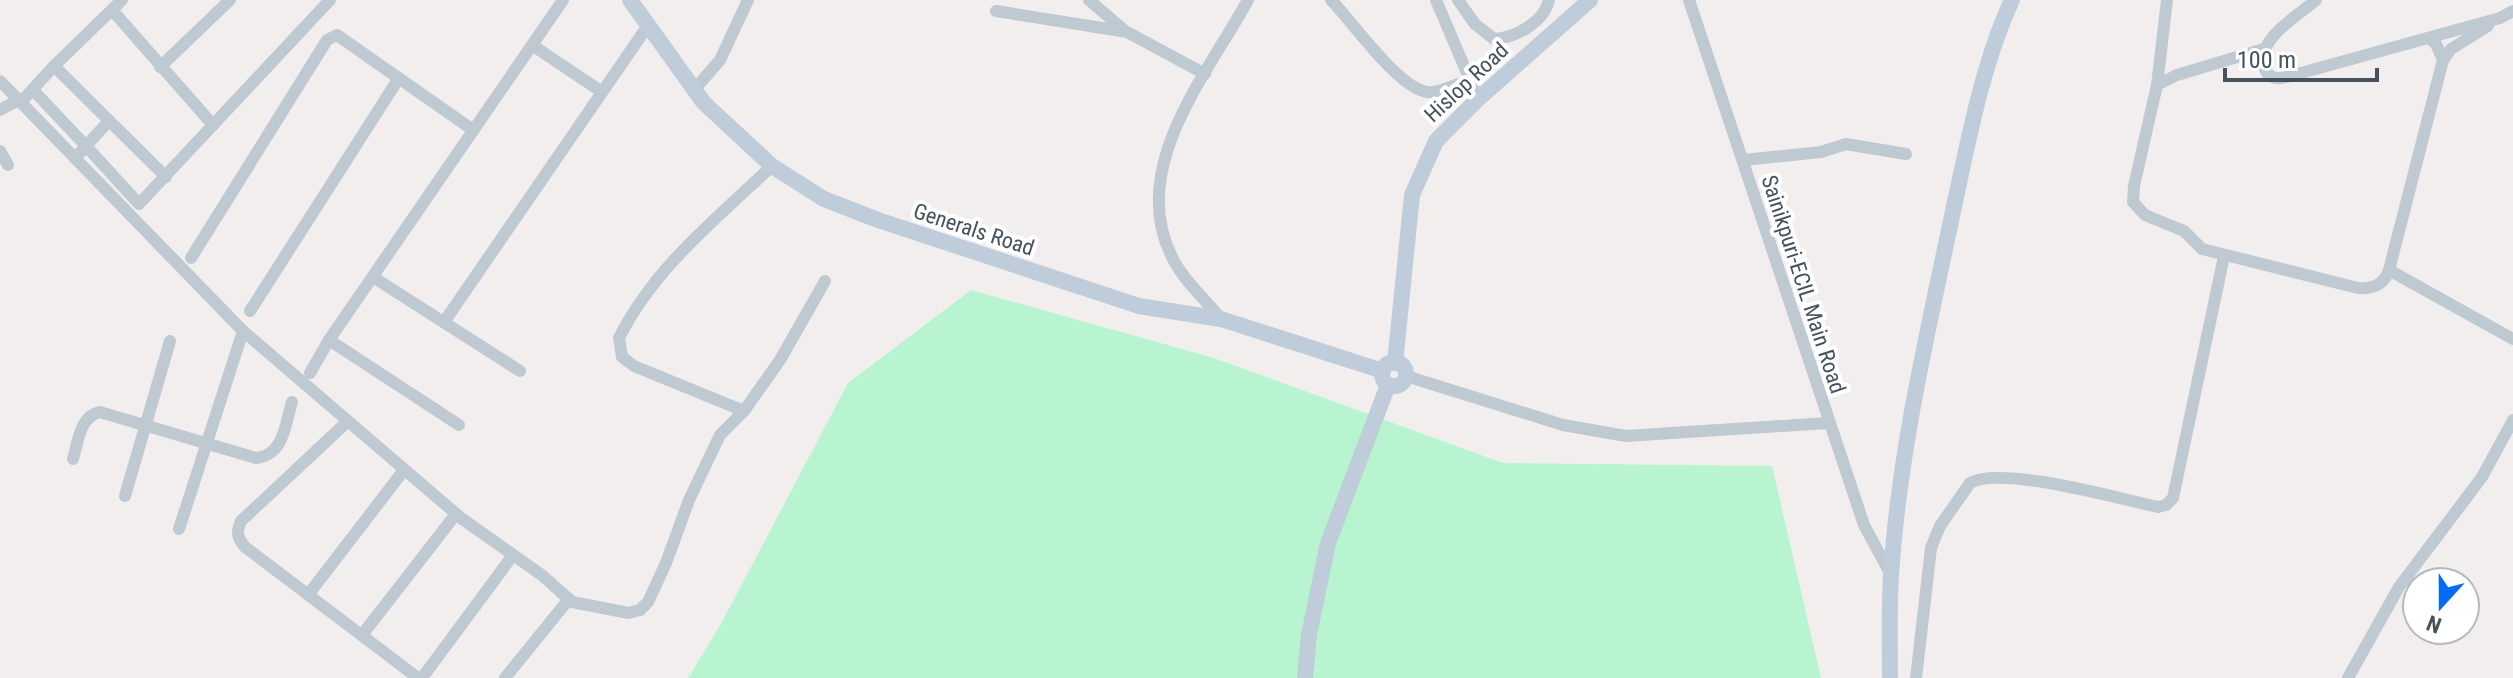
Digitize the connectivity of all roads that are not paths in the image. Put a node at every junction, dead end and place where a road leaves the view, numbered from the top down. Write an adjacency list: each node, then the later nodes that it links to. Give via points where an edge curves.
1 (122, 0): 18 (street)
2 (230, 0): 29 (street)
3 (330, 0): 42 (street)
4 (563, 0): 25 (street)
5 (630, 0): 22 (street, Generals Road)
6 (748, 0): 36 (street, via 720,60)
7 (1089, 0): 23 (street)
8 (1248, 0): 30 (street)
9 (1331, 0): 32 (street, via 1396,74 1417,89 1434,92)
10 (1436, 0): 32 (street)
11 (1458, 0): 12 (street, via 1494,39 1545,15)
12 (1549, 0)
13 (1689, 0): 48 (street, Sainikpuri-ECIL Main Road)
14 (2012, 0): 82 (street, via 1988,67 1936,282 1907,443)
15 (2167, 0): 34 (street)
16 (2316, 0): 26 (street)
17 (1583, 3): 38 (street, Hislop Road)
18 (112, 10): 28 (street); 29 (street)
19 (996, 11): 23 (street)
20 (2513, 11): 21 (street)
21 (2500, 18): 24 (street); 27 (street, via 2451,49)
22 (647, 27): 36 (street, Generals Road); 37 (street)
23 (1127, 32): 30 (street)
24 (2429, 38): 26 (street, via 2275,79 2264,68); 27 (street)
25 (532, 45): 37 (street); 43 (street)
26 (2264, 49): 34 (street)
27 (2443, 60): 54 (street)
28 (54, 66): 35 (street); 41 (street)
29 (160, 67): 42 (street)
30 (1205, 74): 58 (street, via 1165,153 1158,199 1173,261)
31 (399, 78): 43 (street); 53 (street, via 337,35 327,40); 57 (street)
32 (1470, 80): 38 (street)
33 (0, 81): 39 (street)
34 (2157, 85): 52 (street, via 2133,202 2145,215 2184,231 2202,249)
35 (33, 90): 39 (street); 44 (street)
36 (694, 90): 50 (street, Generals Road)
37 (602, 92): 59 (street)
38 (1478, 99): 66 (street, Hislop Road, via 1436,141 1412,195)
39 (21, 100): 40 (street); 47 (street)
40 (0, 110)
41 (109, 121): 44 (street); 51 (street)
42 (213, 125): 51 (street)
43 (473, 130): 55 (street)
44 (86, 146): 47 (street); 51 (street, via 139,204)
45 (0, 151): 49 (street)
46 (1906, 154): 48 (street, via 1846,144 1821,152)
47 (75, 158): 60 (street)
48 (1743, 160): 72 (street, Sainikpuri-ECIL Main Road)
49 (8, 165)
50 (772, 166): 58 (street, Generals Road, via 824,199 878,220 1139,306); 69 (street, via 674,258 619,338 622,357 634,366)
51 (166, 177)
52 (2224, 256): 54 (street, via 2358,288 2376,287); 90 (street, via 2173,498 2158,507 2046,483 1991,477 1970,483 1931,548)
53 (191, 258)
54 (2389, 270): 61 (street)
55 (373, 277): 59 (street); 62 (street)
56 (825, 281): 69 (street)
57 (250, 311)
58 (1221, 319): 66 (street, Generals Road)
59 (444, 322): 64 (street)
60 (243, 331): 71 (street); 75 (street)
61 (2513, 339)
62 (329, 340): 65 (street); 74 (street)
63 (170, 341): 73 (street)
64 (520, 371)
65 (310, 373)
66 (1389, 373): 67 (street, via 1399,385); 88 (street, Hislop Road, via 1328,543)
67 (1406, 376): 72 (street, via 1563,425 1626,436)
68 (292, 402): 75 (street, via 278,446 267,457)
69 (744, 411): 84 (street, via 720,435 648,602 629,613)
70 (2513, 420): 91 (street, via 2482,477 2399,587)
71 (347, 422): 77 (street); 83 (street, via 241,521 237,531 245,547)
72 (1828, 423): 82 (street, Sainikpuri-ECIL Main Road, via 1864,525)
73 (145, 425): 75 (street); 76 (street, via 92,413); 78 (street)
74 (459, 425)
75 (206, 443): 80 (street)
76 (73, 459)
77 (404, 470): 79 (street); 83 (street)
78 (125, 496)
79 (456, 514): 81 (street); 85 (street)
80 (179, 529)
81 (513, 555): 84 (street); 86 (street)
82 (1891, 575): 89 (street)
83 (308, 595): 85 (street)
84 (569, 599): 87 (street)
85 (362, 635): 86 (street)
86 (420, 678)
87 (505, 678)
88 (1305, 678)
89 (1890, 678)
90 (1916, 678)
91 (2348, 678)

